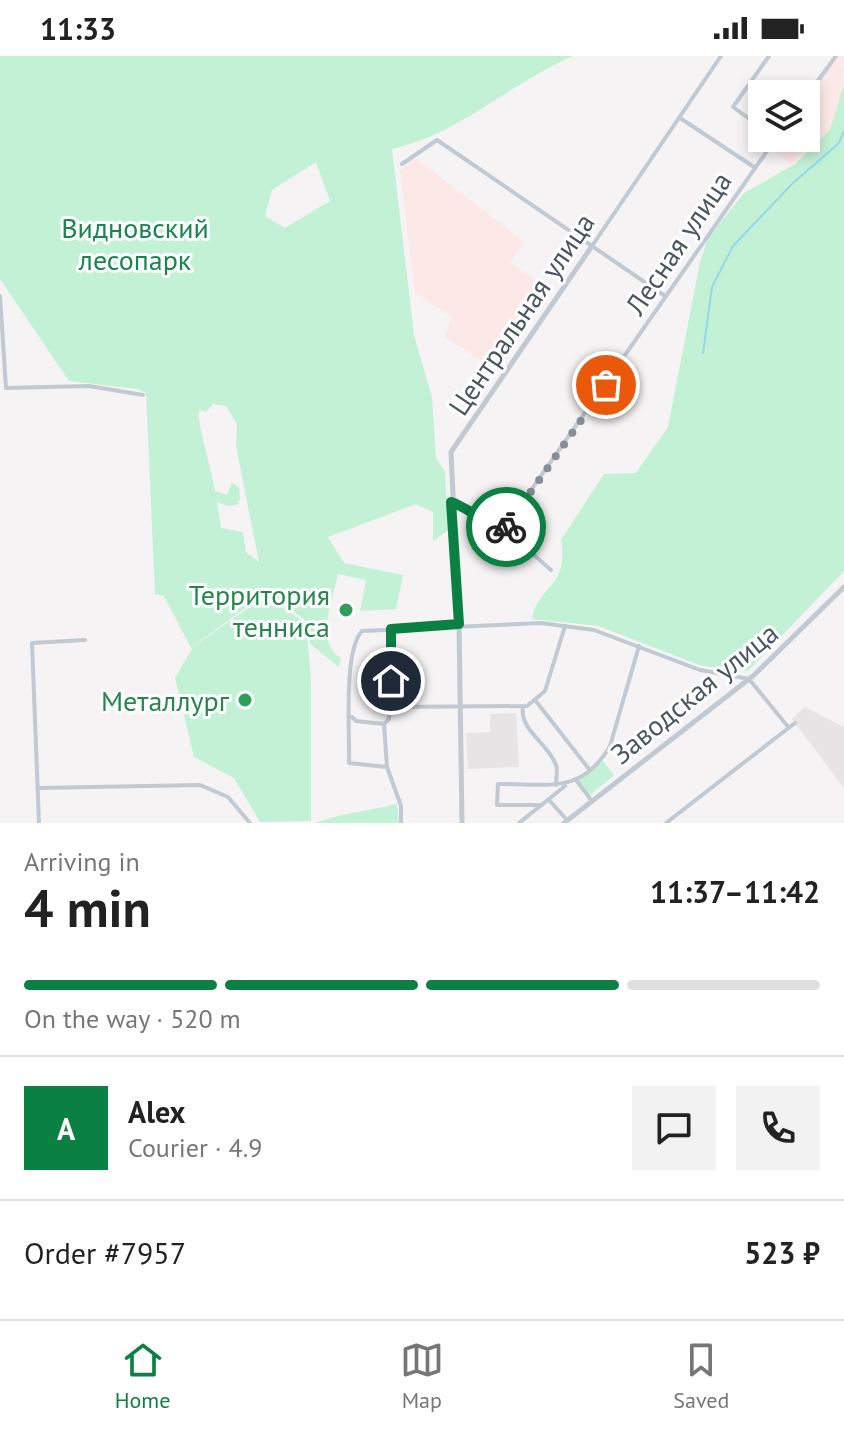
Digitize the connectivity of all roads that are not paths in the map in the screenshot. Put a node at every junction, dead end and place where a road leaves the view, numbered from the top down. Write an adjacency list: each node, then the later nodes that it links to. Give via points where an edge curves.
1 (721, 56): 7 (street, Центральная улица)
2 (769, 56): 4 (street)
3 (836, 56): 5 (street)
4 (752, 80)
5 (818, 80)
6 (748, 86): 8 (street, via 733,107)
7 (680, 118): 11 (street); 12 (street, Центральная улица)
8 (748, 118)
9 (765, 152): 11 (street, Лесная улица)
10 (402, 164): 12 (street, via 437,140)
11 (754, 167): 14 (street, Лесная улица)
12 (592, 246): 14 (street); 16 (street, Центральная улица, via 451,452)
13 (0, 296): 15 (street, via 6,388 89,386)
14 (665, 296): 17 (street, Лесная улица)
15 (143, 395)
16 (451, 502): 17 (street); 20 (street, Центральная улица)
17 (504, 529): 18 (street)
18 (551, 570)
19 (844, 587): 25 (street, Заводская улица)
20 (459, 624): 21 (street); 22 (street); 29 (street, Центральная улица)
21 (565, 626): 24 (street); 26 (street, via 545,691)
22 (391, 629): 28 (street); 30 (street, via 362,631 356,638 348,676)
23 (85, 640): 39 (street, via 32,643)
24 (639, 646): 25 (street, via 700,670); 35 (street, via 610,746)
25 (749, 679): 33 (street); 41 (street, Заводская улица)
26 (535, 700): 27 (street); 35 (street)
27 (523, 706): 29 (street); 37 (street, via 528,726 557,766)
28 (390, 707): 29 (street); 32 (street)
29 (460, 709): 47 (street, Центральная улица)
30 (351, 715): 32 (street, via 356,721); 34 (street, via 352,766)
31 (795, 723): 33 (street)
32 (384, 724): 34 (street)
33 (789, 728): 49 (street)
34 (387, 767): 46 (street, via 401,806)
35 (589, 769): 36 (street)
36 (576, 780): 38 (street); 41 (street)
37 (556, 785): 38 (street); 42 (street, via 498,784 497,805)
38 (565, 786): 40 (street)
39 (39, 788): 44 (street); 45 (street, via 200,785 228,797)
40 (549, 800): 42 (street); 43 (street)
41 (592, 801): 43 (street, Заводская улица)
42 (542, 805): 48 (street)
43 (565, 822)
44 (39, 823)
45 (250, 823)
46 (401, 823)
47 (462, 823)
48 (519, 823)
49 (666, 823)

